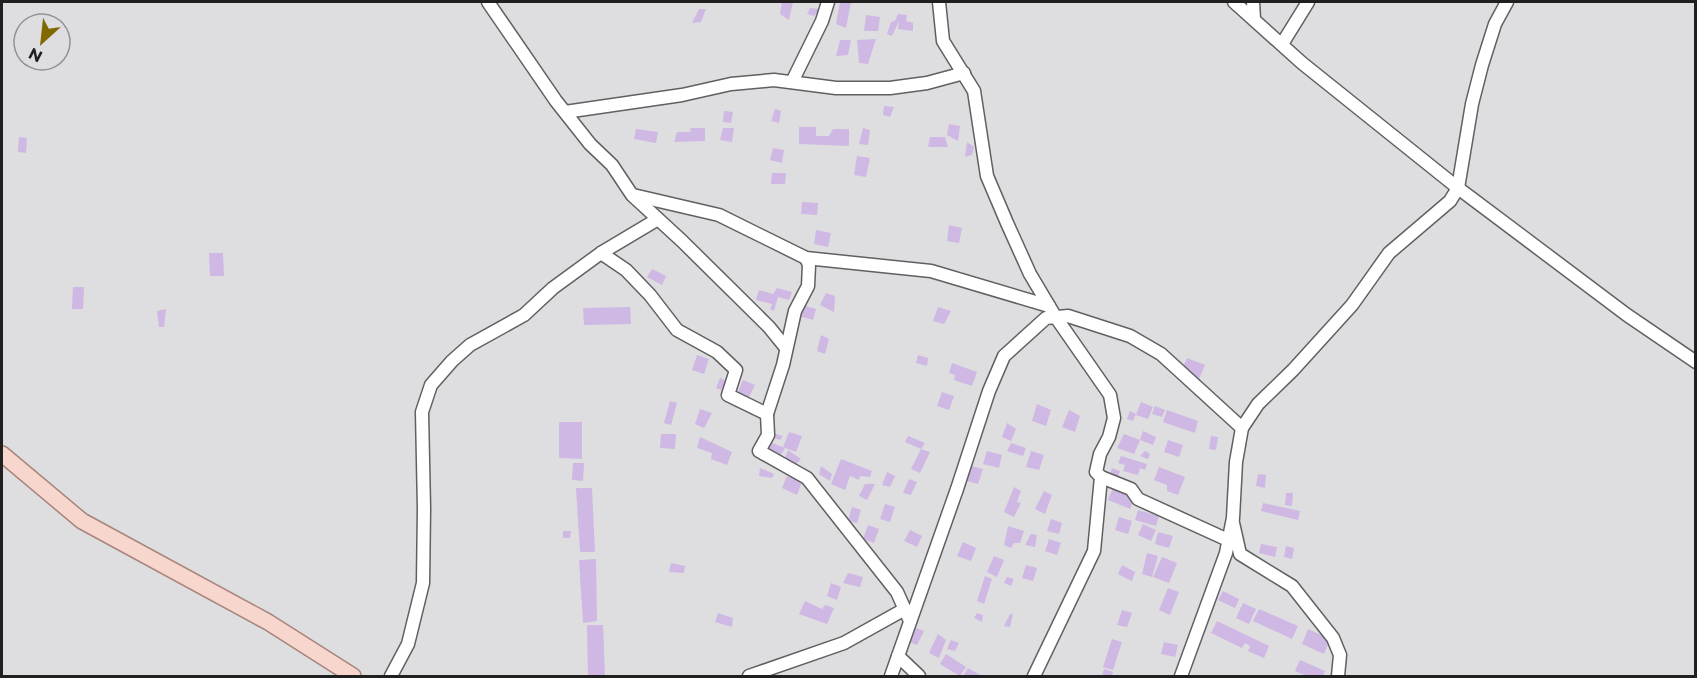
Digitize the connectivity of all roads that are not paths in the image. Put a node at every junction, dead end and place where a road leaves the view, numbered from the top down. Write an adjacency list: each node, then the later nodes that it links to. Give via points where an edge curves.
1 (488, 2): 12 (street)
2 (828, 2): 11 (street)
3 (939, 2): 10 (street, via 943,41)
4 (1234, 2): 8 (street)
5 (1253, 2): 8 (street)
6 (1308, 2): 9 (street)
7 (1507, 2): 13 (street, via 1495,24 1472,104)
8 (1254, 19): 9 (street)
9 (1282, 45): 13 (street)
10 (964, 73): 11 (street, via 890,88 837,88); 18 (street, via 974,91 987,176 1030,274)
11 (792, 82): 12 (street, via 730,84)
12 (565, 112): 14 (street, via 612,165)
13 (1458, 188): 20 (street); 22 (street, via 1450,201 1389,253 1352,305 1258,404)
14 (632, 195): 15 (street); 17 (street, via 719,215)
15 (658, 219): 16 (street); 19 (street, via 770,327)
16 (601, 253): 21 (street, via 626,270 677,330 717,352 736,370 728,395); 30 (street, via 524,315 470,345 432,385 422,412 423,583 408,644)
17 (806, 258): 18 (street, via 931,271); 19 (street, via 808,286 795,311)
18 (1052, 311): 22 (street, via 1130,336 1161,354); 24 (street, via 1110,395 1114,418 1096,472); 27 (street, via 1004,356)
19 (786, 348): 21 (street)
20 (1695, 362)
21 (767, 414): 27 (street, via 768,435 759,451 807,478 897,592)
22 (1242, 428): 25 (street)
23 (2, 454): 29 (main road, via 82,521 268,622)
24 (1101, 477): 26 (street, via 1131,489 1138,499); 34 (street, via 1094,551)
25 (1233, 518): 26 (street); 36 (street, via 1240,554 1292,586 1333,638 1340,655)
26 (1228, 540): 35 (street)
27 (908, 615): 28 (street); 31 (street, via 844,643)
28 (898, 656): 32 (street); 33 (street)
29 (353, 676)
30 (391, 676)
31 (749, 676)
32 (891, 676)
33 (919, 676)
34 (1034, 676)
35 (1181, 676)
36 (1338, 676)

